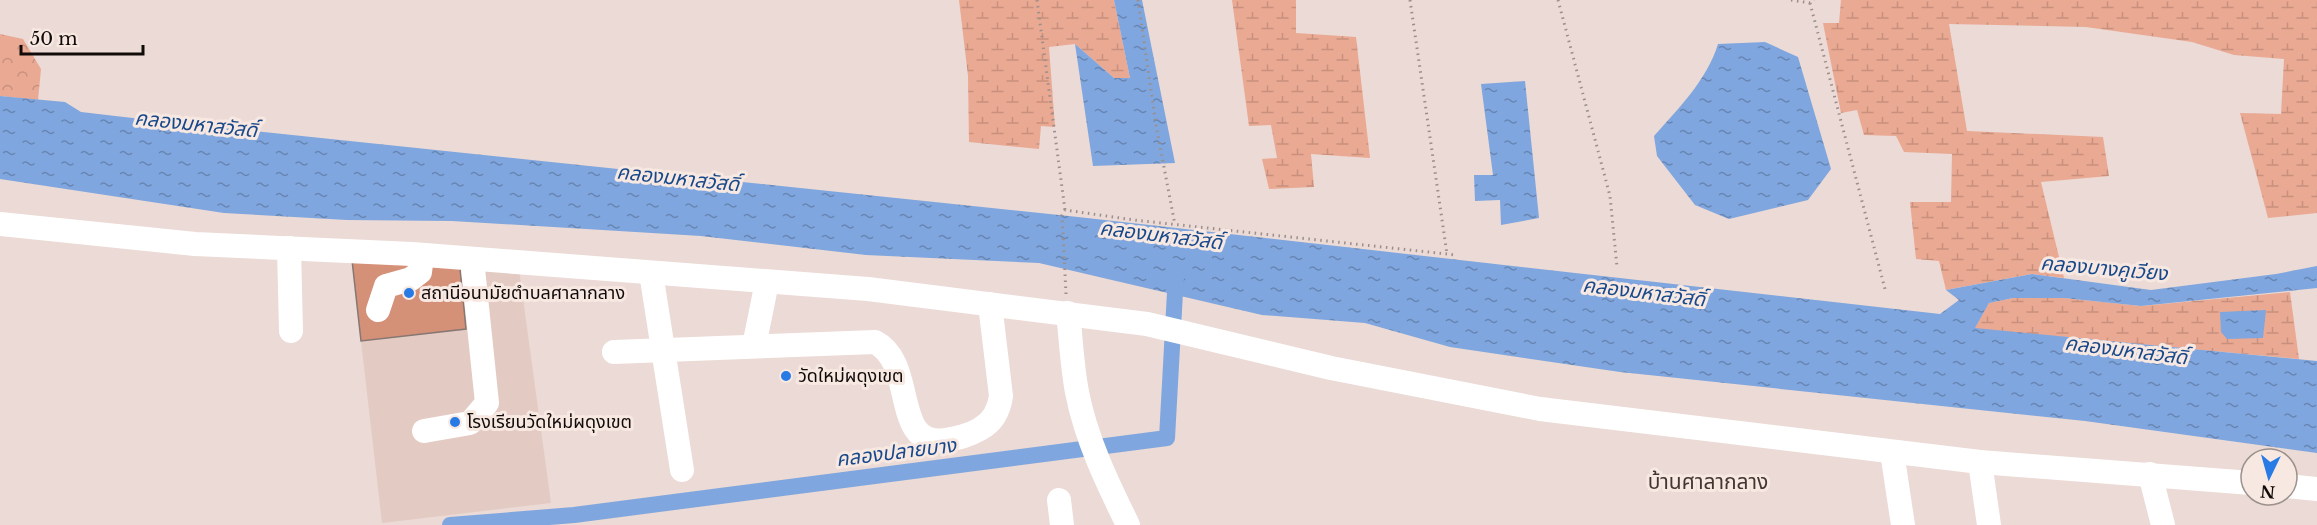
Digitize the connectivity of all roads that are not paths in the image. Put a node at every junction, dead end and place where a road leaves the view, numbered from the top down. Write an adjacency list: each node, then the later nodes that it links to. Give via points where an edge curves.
1 (0, 224): 2 (street, via 195,244)
2 (289, 248): 3 (street); 10 (street)
3 (422, 255): 4 (street); 8 (street, via 420,272 411,279 386,286)
4 (472, 259): 5 (street); 14 (street, via 487,403 470,423)
5 (651, 273): 6 (street); 12 (street)
6 (767, 282): 7 (street); 11 (street)
7 (990, 304): 9 (street); 11 (street, via 1000,406 990,422 968,437 935,441 912,425 900,372 886,347 875,342)
8 (378, 310)
9 (1068, 314): 15 (street, via 1147,324 1331,368 1540,409); 24 (street, via 1077,392 1086,427 1103,476)
10 (291, 331)
11 (754, 345): 12 (street)
12 (665, 350): 13 (street); 17 (street)
13 (614, 352)
14 (424, 431)
15 (1892, 452): 16 (street); 25 (street)
16 (1980, 462): 18 (street); 26 (street)
17 (682, 470)
18 (2150, 474): 19 (street); 27 (street)
19 (2239, 482)
20 (2299, 487): 21 (street)
21 (2317, 489)
22 (1059, 500): 23 (street)
23 (1062, 525)
24 (1128, 525)
25 (1903, 525)
26 (1989, 525)
27 (2163, 525)

